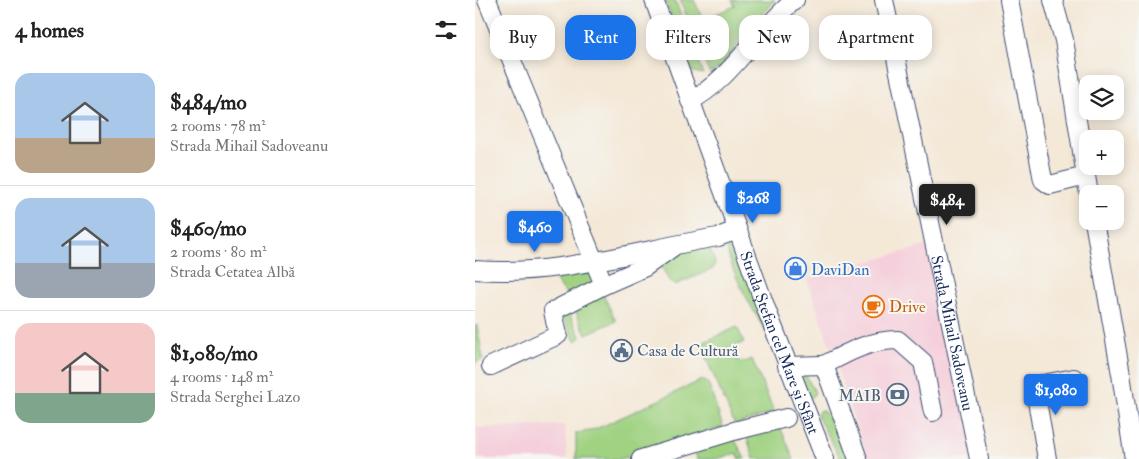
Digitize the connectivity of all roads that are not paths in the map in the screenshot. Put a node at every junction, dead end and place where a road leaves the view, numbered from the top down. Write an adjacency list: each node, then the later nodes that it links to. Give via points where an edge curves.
1 (487, 0): 13 (street)
2 (653, 0): 7 (street, Strada Ștefan cel Mare și Sfânt)
3 (795, 0): 7 (street, via 776,15 710,89)
4 (884, 0): 25 (street, Strada Mihail Sadoveanu)
5 (1009, 0): 8 (street, via 1043,180 1050,185)
6 (1053, 0): 8 (street, via 1064,40)
7 (690, 101): 10 (street, Strada Ștefan cel Mare și Sfânt)
8 (1086, 176): 9 (street)
9 (1088, 185)
10 (737, 230): 12 (street); 18 (street, Strada Ștefan cel Mare și Sfânt)
11 (1096, 230): 27 (street)
12 (677, 244): 13 (street); 15 (street, via 645,267)
13 (595, 260): 14 (street, via 516,272); 15 (street)
14 (475, 270)
15 (604, 285): 17 (street, via 553,311 558,335)
16 (823, 365): 18 (street); 20 (street, via 859,346 898,340 923,362); 24 (street)
17 (491, 366)
18 (787, 366): 23 (street, Strada Ștefan cel Mare și Sfânt)
19 (1074, 378): 26 (street, via 1038,385 1035,389)
20 (933, 412)
21 (786, 418): 22 (street, Strada Ștefan cel Mare și Sfânt)
22 (641, 459)
23 (825, 459)
24 (858, 459)
25 (979, 459)
26 (1047, 459)
27 (1134, 459)

